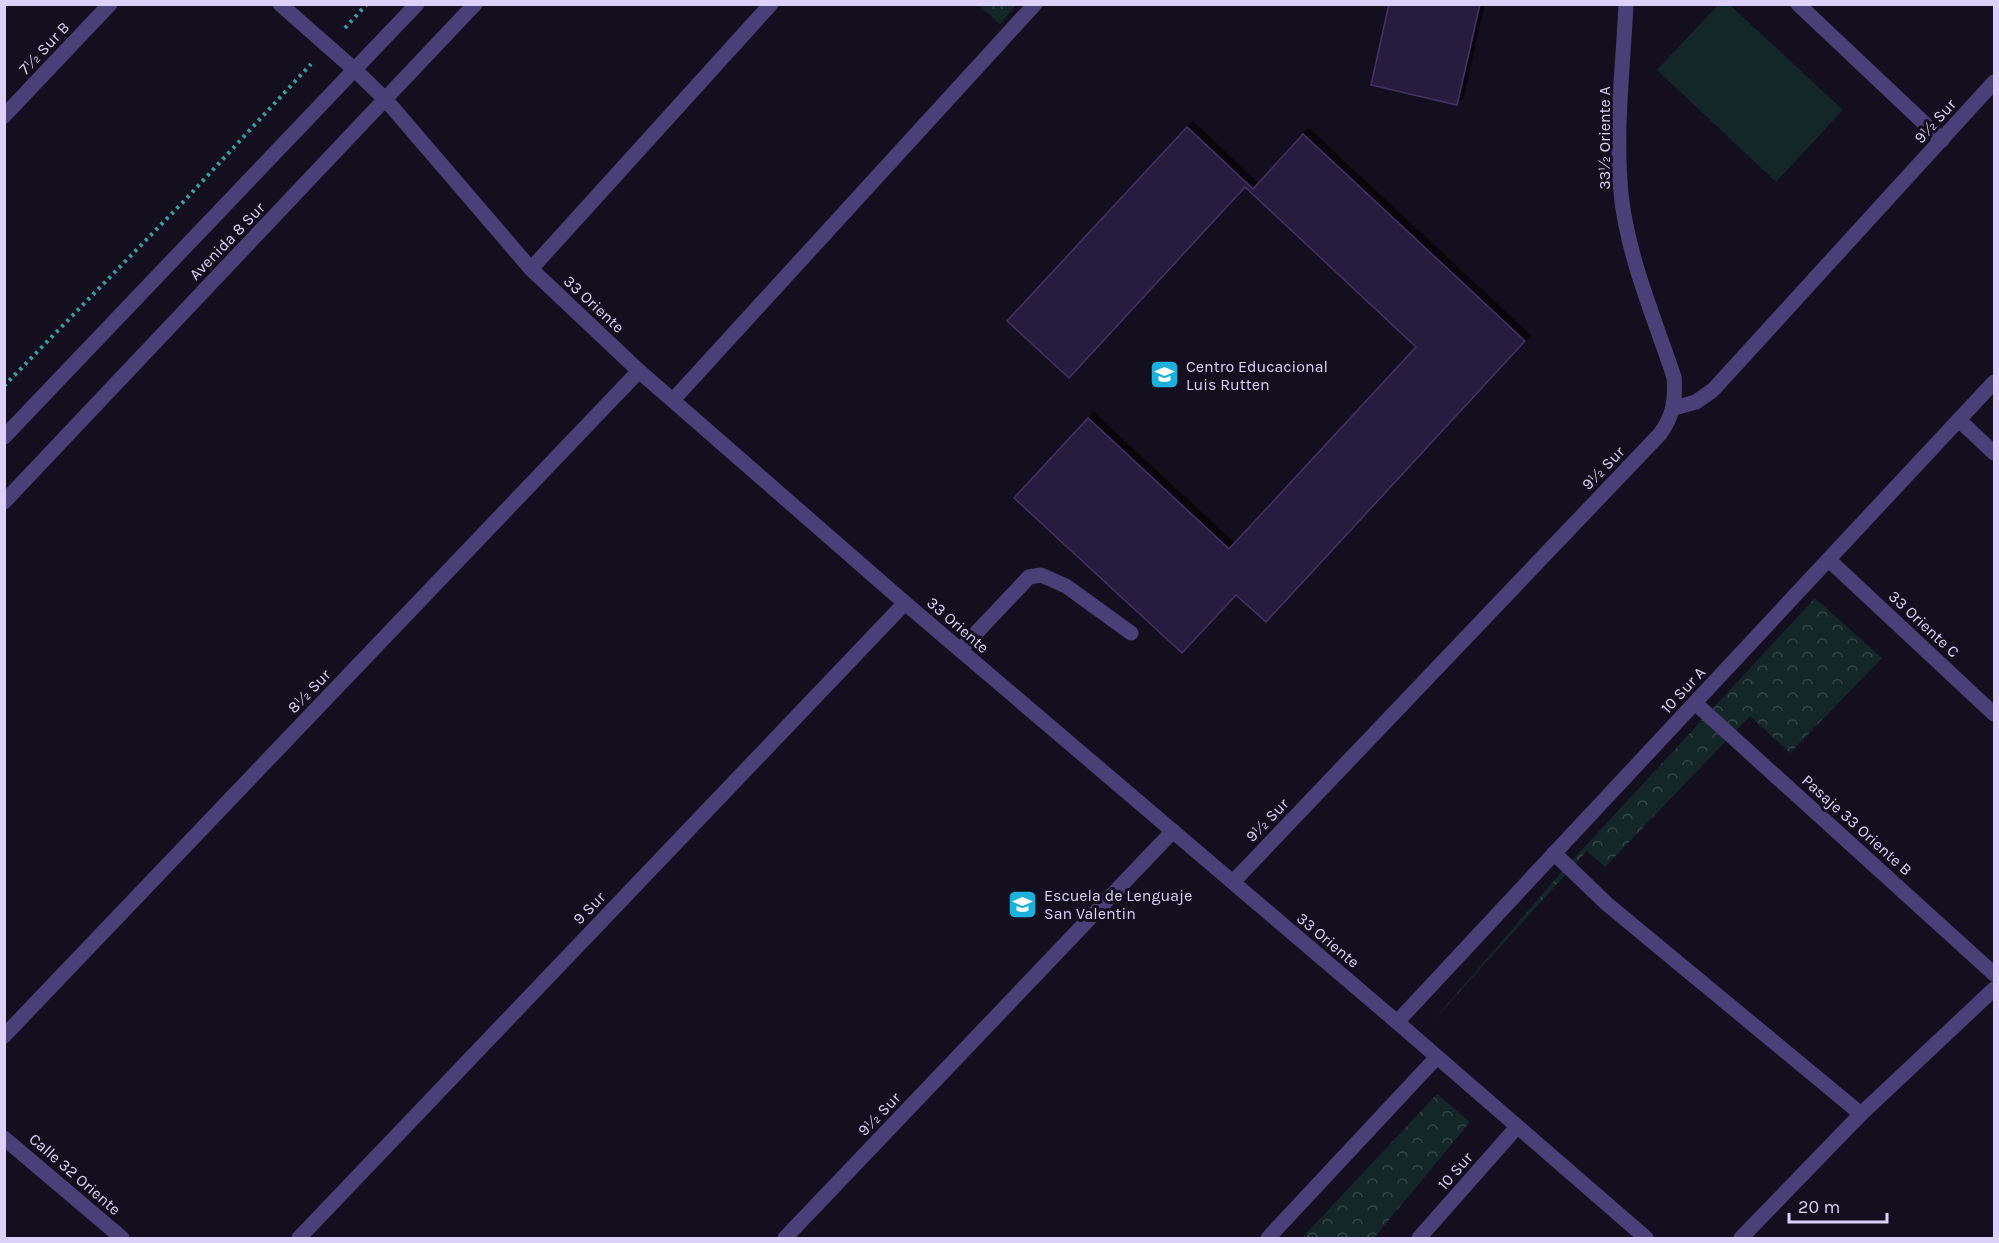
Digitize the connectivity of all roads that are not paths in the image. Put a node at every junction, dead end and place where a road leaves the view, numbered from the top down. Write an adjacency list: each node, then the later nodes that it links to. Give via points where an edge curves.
1 (110, 4): 12 (street, 7½ Sur B)
2 (280, 4): 9 (street, 33 Oriente)
3 (417, 4): 9 (street, Avenida 8 Sur)
4 (475, 4): 11 (street, Avenida 8 Sur)
5 (771, 4): 14 (street)
6 (1035, 4): 17 (street)
7 (1626, 4): 18 (street, 33½ Oriente A, via 1619,147 1623,202 1635,263 1674,377)
8 (1798, 4): 13 (street)
9 (355, 70): 11 (street, 33 Oriente); 20 (street, Avenida 8 Sur)
10 (1995, 82): 13 (street, 9½ Sur)
11 (386, 100): 14 (street, 33 Oriente); 22 (street, Avenida 8 Sur)
12 (4, 116)
13 (1942, 140): 18 (street, 9½ Sur, via 1713,390 1696,402)
14 (531, 269): 15 (street, 33 Oriente)
15 (639, 371): 17 (street, 33 Oriente); 35 (street, 8½ Sur)
16 (1995, 382): 19 (street, 10 Sur A)
17 (673, 400): 24 (street, 33 Oriente)
18 (1674, 408): 31 (street, 9½ Sur, via 1660,434)
19 (1959, 420): 21 (street); 23 (street, 10 Sur A)
20 (4, 437)
21 (1995, 453)
22 (4, 502)
23 (1829, 560): 27 (street, 10 Sur A); 28 (street, 33 Oriente C)
24 (905, 603): 26 (street, 33 Oriente); 41 (street, 9 Sur)
25 (1131, 633): 26 (street, via 1066,586 1041,575 1029,577)
26 (960, 650): 29 (street, 33 Oriente)
27 (1695, 703): 30 (street, 10 Sur A); 32 (street, Pasaje 33 Oriente B)
28 (1995, 714)
29 (1173, 831): 31 (street, 33 Oriente); 42 (street, 9½ Sur)
30 (1554, 854): 34 (street, 10 Sur A); 37 (street, via 1607,904)
31 (1233, 882): 34 (street, 33 Oriente)
32 (1995, 974)
33 (1995, 989): 37 (street)
34 (1397, 1022): 36 (street, 33 Oriente)
35 (4, 1036)
36 (1437, 1057): 38 (street, 33 Oriente); 43 (street)
37 (1861, 1114): 46 (street)
38 (1517, 1127): 44 (street, 10 Sur); 45 (street, 33 Oriente)
39 (4, 1138): 40 (street, Calle 32 Oriente)
40 (122, 1239)
41 (300, 1239)
42 (785, 1239)
43 (1268, 1239)
44 (1419, 1239)
45 (1646, 1239)
46 (1741, 1239)

